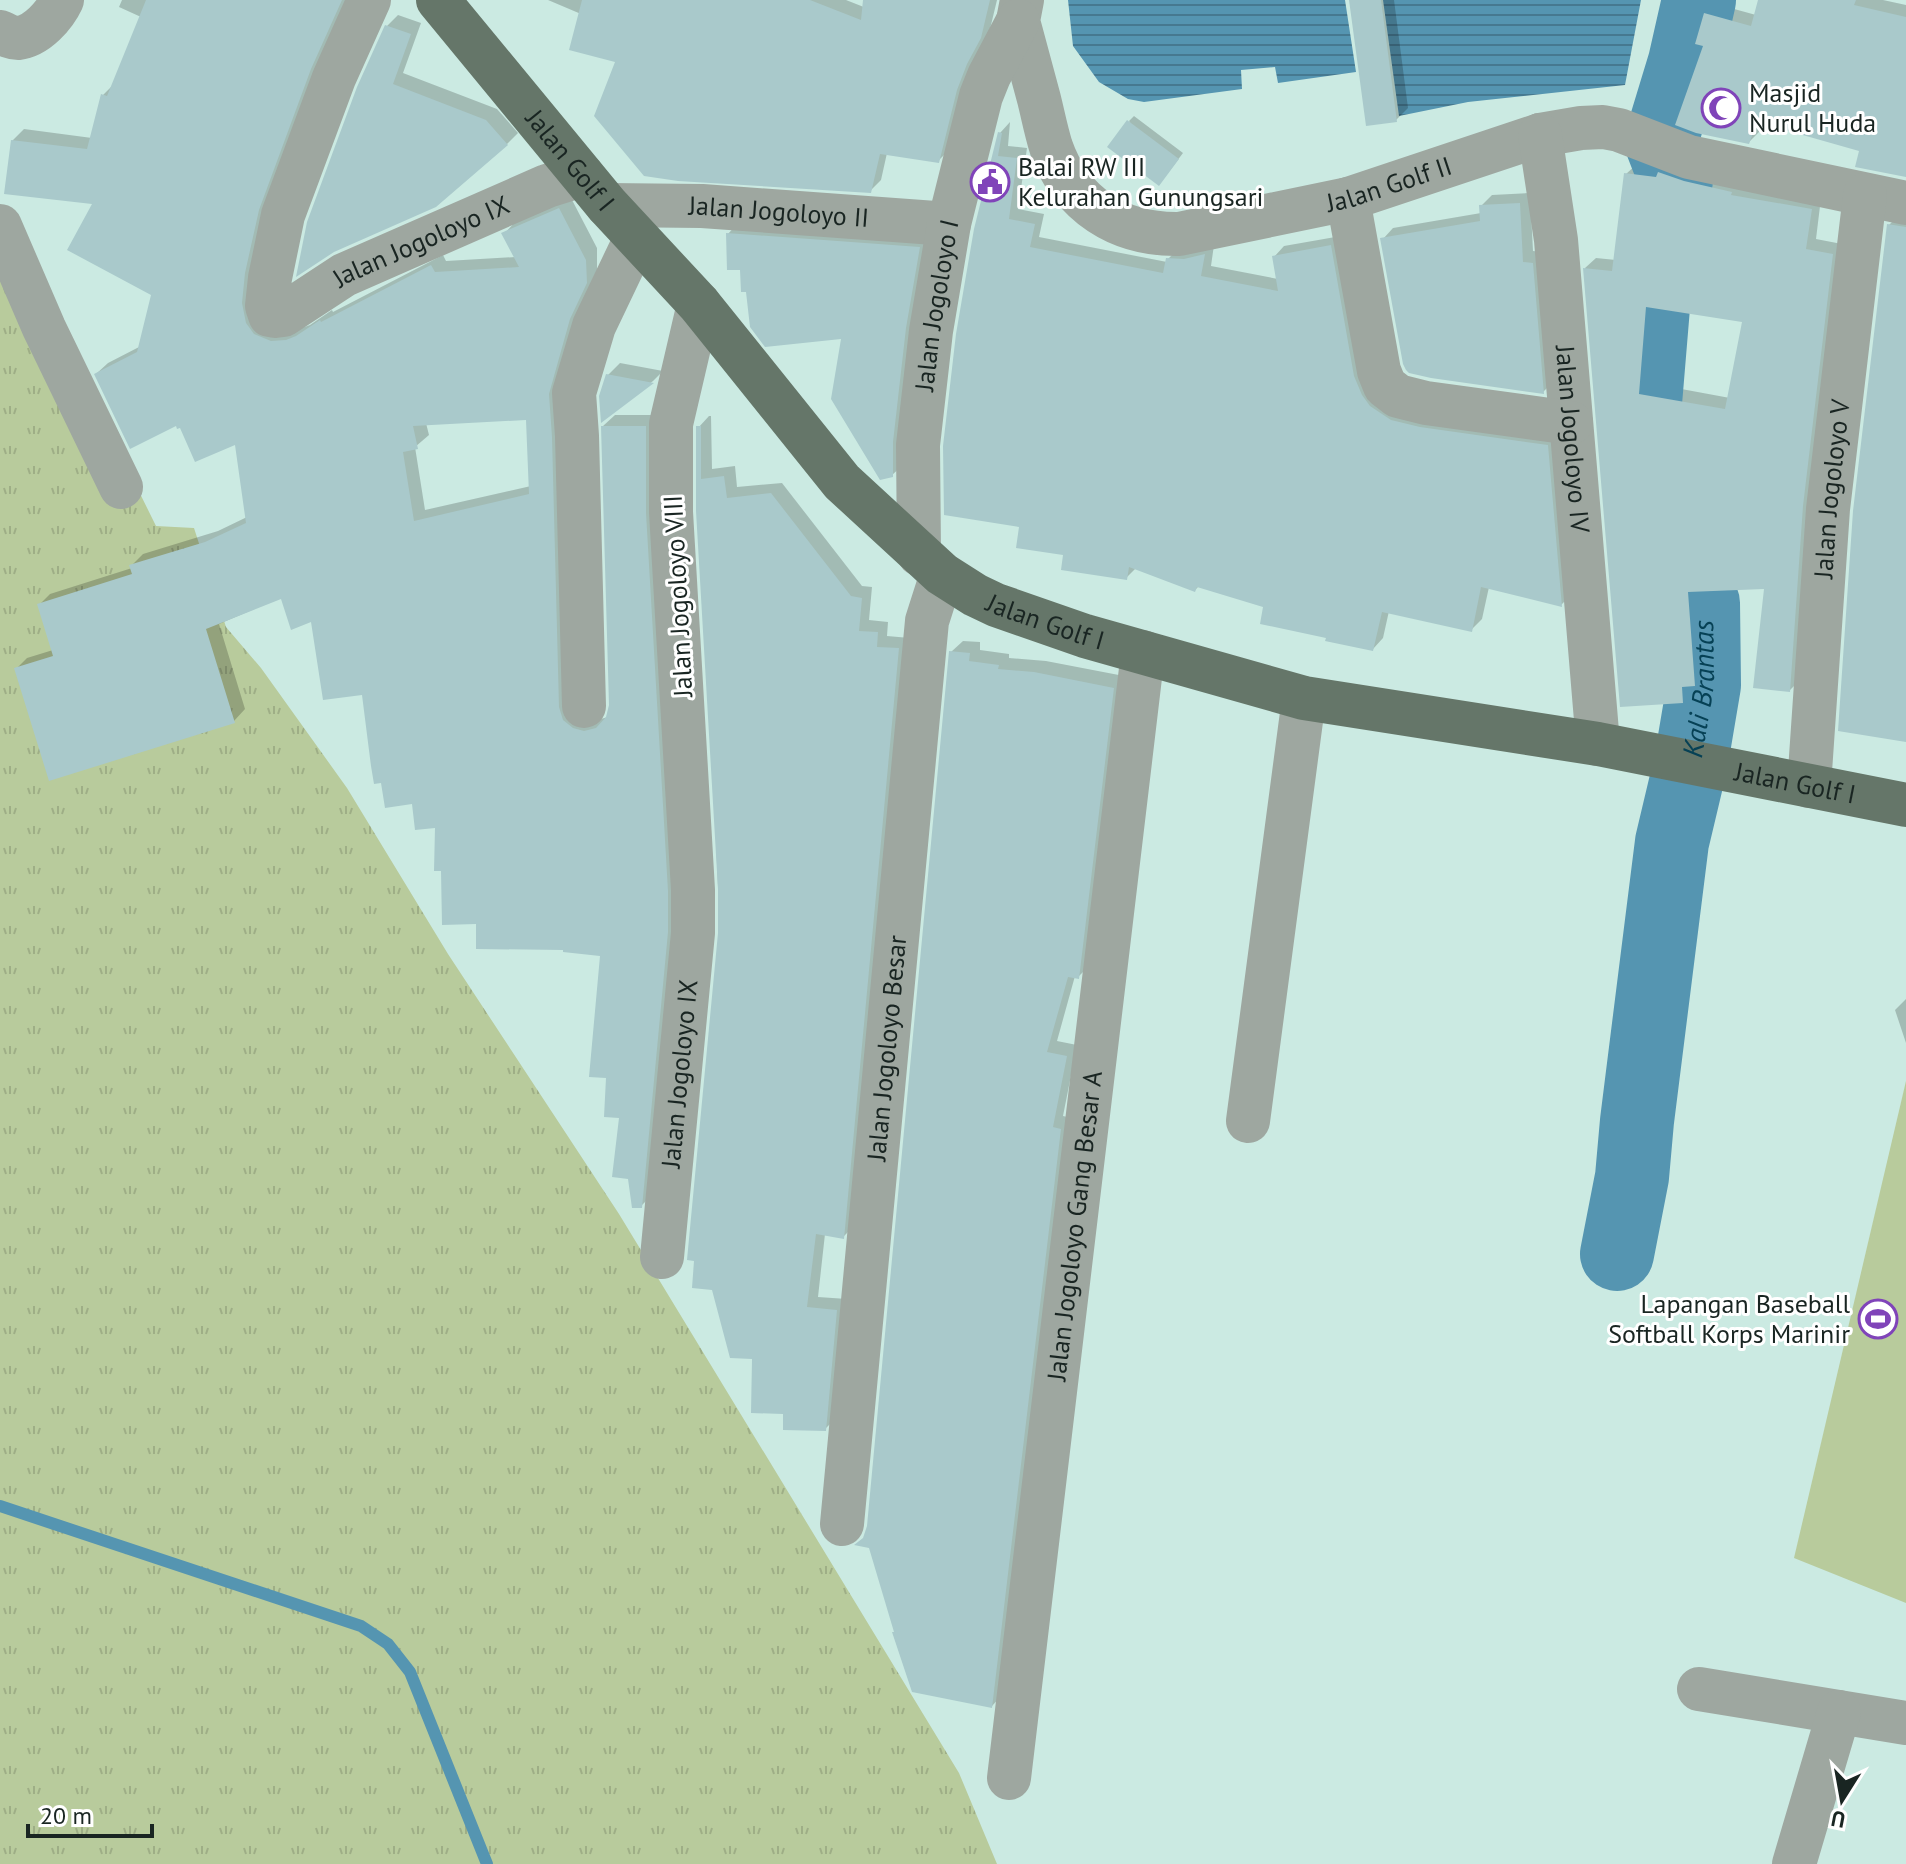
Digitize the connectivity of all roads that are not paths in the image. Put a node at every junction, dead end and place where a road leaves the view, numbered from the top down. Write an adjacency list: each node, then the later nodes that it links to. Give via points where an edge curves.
1 (62, 0): 5 (street, via 30,34 16,38)
2 (369, 0): 7 (street, Jalan Jogoloyo IX, via 283,215 270,278 268,311 273,316 283,315 344,275 547,186)
3 (438, 0): 7 (main road, Jalan Golf I)
4 (1020, 11): 8 (street, Jalan Golf II, via 1051,148 1065,177 1104,217 1156,234 1179,234); 10 (street, Jalan Jogoloyo I, via 981,96)
5 (0, 32)
6 (1540, 135): 8 (street, Jalan Golf II); 9 (street, Jalan Golf II, via 1603,127 1689,157); 14 (street, Jalan Jogoloyo IV, via 1556,240)
7 (595, 190): 10 (street, Jalan Jogoloyo II, via 702,206); 12 (main road, Jalan Golf I)
8 (1348, 199): 14 (street, via 1379,371 1390,391 1426,403)
9 (1886, 199): 21 (street, Jalan Jogoloyo V, via 1828,509)
10 (949, 224): 16 (street, Jalan Jogoloyo I, via 918,445)
11 (0, 226): 15 (street)
12 (636, 238): 13 (main road, Jalan Golf I); 19 (street, via 594,326 574,393)
13 (699, 304): 16 (main road, Jalan Golf I, via 842,482); 23 (street, Jalan Jogoloyo VIII, via 671,424 671,512)
14 (1571, 423): 20 (street, Jalan Jogoloyo IV)
15 (121, 487)
16 (931, 564): 17 (main road, Jalan Golf I, via 996,605 1085,636); 26 (street, Jalan Jogoloyo Besar)
17 (1142, 663): 18 (main road, Jalan Golf I); 30 (street, Jalan Jogoloyo Gang Besar A)
18 (1304, 698): 20 (main road, Jalan Golf I); 24 (street)
19 (584, 706)
20 (1598, 744): 21 (main road, Jalan Golf I)
21 (1809, 786): 22 (main road, Jalan Golf I)
22 (1906, 803)
23 (693, 890): 25 (street, Jalan Jogoloyo IX)
24 (1248, 1121)
25 (662, 1257)
26 (842, 1524)
27 (1699, 1689): 28 (street)
28 (1839, 1712): 29 (street); 31 (street)
29 (1906, 1723)
30 (1009, 1778)
31 (1794, 1864)

